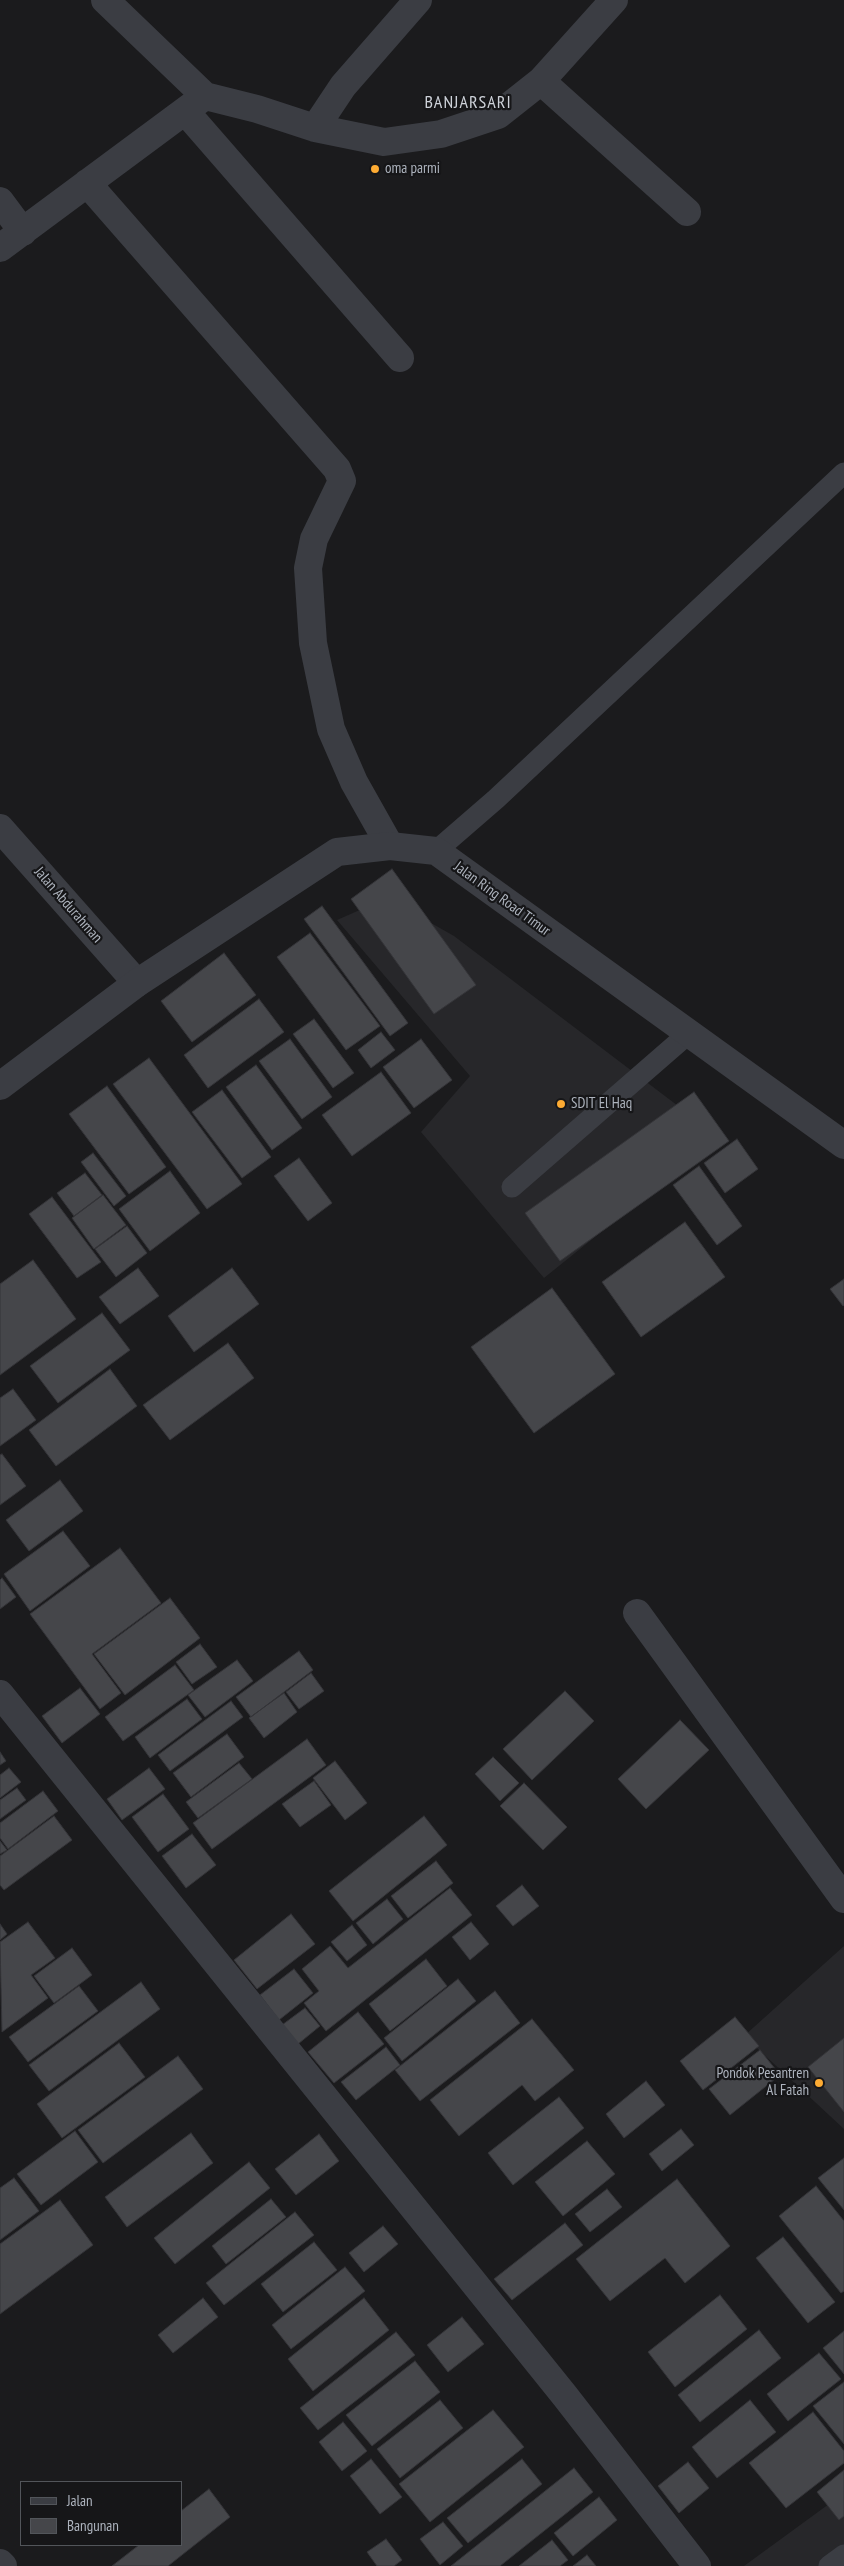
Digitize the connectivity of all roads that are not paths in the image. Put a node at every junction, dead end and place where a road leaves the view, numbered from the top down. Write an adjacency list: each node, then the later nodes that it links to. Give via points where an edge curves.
1 (104, 0): 5 (street)
2 (418, 0): 6 (street, via 343,86)
3 (614, 0): 4 (street)
4 (541, 81): 6 (street, via 498,115 441,134 384,142); 9 (street)
5 (195, 103): 6 (street, via 257,108); 7 (street); 12 (street)
6 (315, 128)
7 (87, 183): 10 (street); 15 (street, via 337,469 342,482 314,539 308,568 313,643 331,729 354,782)
8 (0, 201): 10 (street)
9 (687, 212)
10 (23, 232): 11 (street)
11 (0, 248)
12 (400, 358)
13 (844, 473): 16 (lane)
14 (0, 828): 17 (street, Jalan Abdurahman)
15 (390, 846): 16 (street, Jalan Ring Road Timur); 17 (street, Jalan Ring Road Timur, via 337,852)
16 (436, 851): 18 (street, Jalan Ring Road Timur)
17 (137, 983): 19 (street, Jalan Ring Road Timur)
18 (688, 1034): 20 (street, Jalan Ring Road Timur); 21 (lane)
19 (0, 1086)
20 (844, 1145)
21 (512, 1187)
22 (637, 1613): 24 (street)
23 (0, 1694): 28 (street, via 565,2396)
24 (844, 1899)
25 (844, 2555): 29 (lane)
26 (0, 2563): 27 (street)
27 (3, 2566)
28 (697, 2566)
29 (829, 2566)

